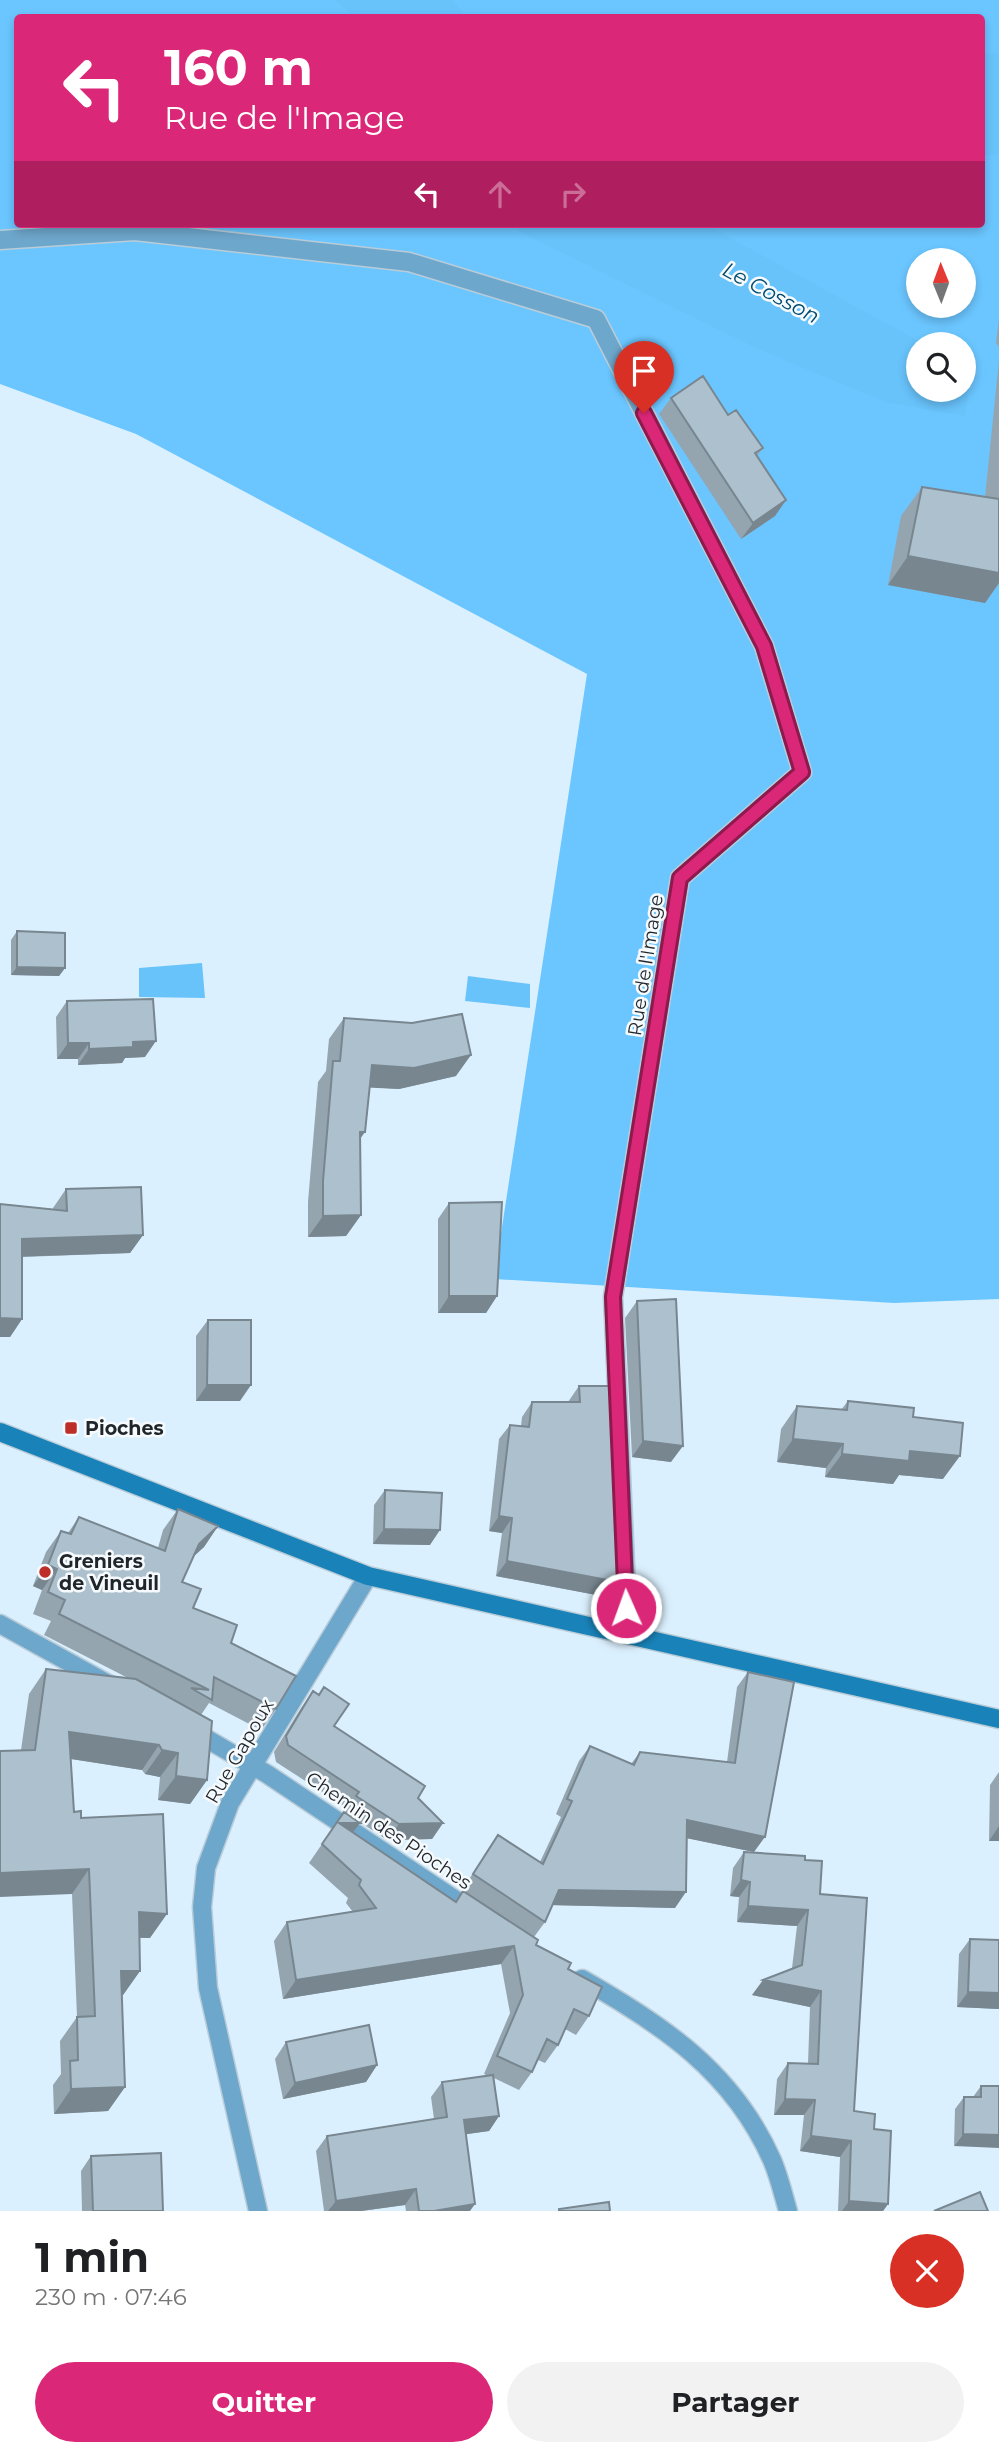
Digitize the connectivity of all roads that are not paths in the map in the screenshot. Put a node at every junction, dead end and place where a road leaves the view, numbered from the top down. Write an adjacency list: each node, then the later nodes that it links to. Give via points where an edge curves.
1 (0, 240): 5 (street, Rue de l'Image, via 135,231 409,262 596,319 764,646 802,772 680,878 613,1297)
2 (0, 1432): 3 (main road)
3 (368, 1576): 5 (main road); 9 (street, Rue Gapoux)
4 (0, 1624): 6 (street)
5 (624, 1632): 8 (main road)
6 (121, 1691)
7 (169, 1718): 9 (street, Chemin des Pioches)
8 (999, 1719)
9 (253, 1765): 10 (street, Chemin des Pioches); 12 (street, Rue Gapoux, via 230,1803 206,1868 202,1907 208,1988)
10 (494, 1925)
11 (563, 1968): 13 (street, via 642,2014 701,2058 735,2097 772,2160)
12 (258, 2211)
13 (788, 2211)

